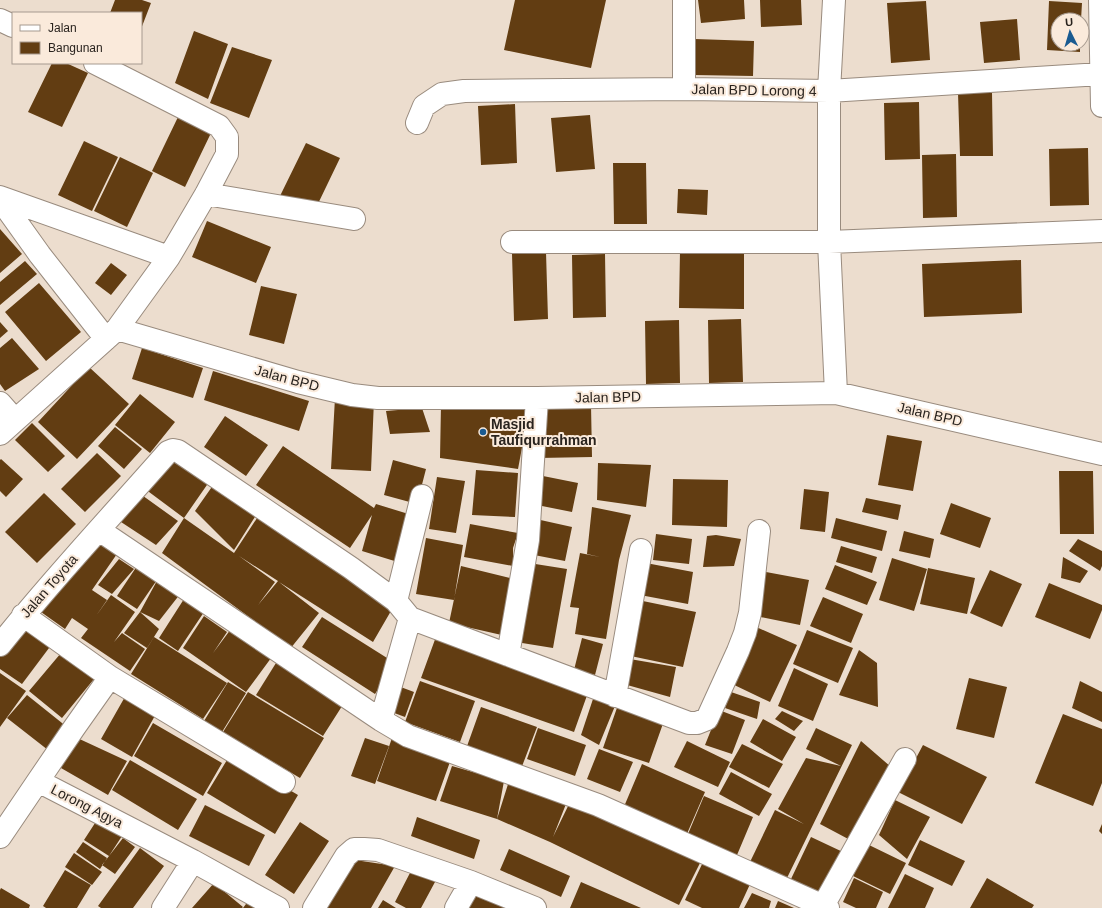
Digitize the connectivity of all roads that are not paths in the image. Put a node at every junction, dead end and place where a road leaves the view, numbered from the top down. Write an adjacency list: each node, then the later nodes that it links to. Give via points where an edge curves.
1 (684, 0): 8 (street)
2 (834, 0): 9 (street)
3 (1100, 0): 7 (street)
4 (0, 20): 5 (street)
5 (12, 26)
6 (97, 64): 12 (street, via 219,126 227,137 226,154)
7 (1101, 74): 9 (street); 10 (street)
8 (684, 84)
9 (828, 91): 11 (street, Jalan BPD Lorong 4, via 464,91 442,94 424,106); 17 (street, Jalan BPD Lorong 4)
10 (1102, 106)
11 (417, 123)
12 (206, 194): 14 (street); 18 (street)
13 (0, 198): 18 (street); 19 (street, via 40,255)
14 (354, 219)
15 (1102, 231): 17 (street)
16 (512, 242): 17 (street)
17 (829, 242): 20 (street, Jalan BPD Lorong 4)
18 (169, 257): 19 (street)
19 (111, 334): 21 (street, Jalan BPD, via 352,395 378,398); 23 (street)
20 (836, 392): 21 (street, Jalan BPD); 24 (street, Jalan BPD)
21 (537, 398): 33 (street, via 528,540)
22 (0, 403): 23 (street)
23 (8, 427)
24 (1102, 454)
25 (422, 496): 29 (street)
26 (99, 530): 29 (street, Jalan Toyota, via 168,452 173,450 351,568); 30 (street, Jalan Toyota); 36 (street)
27 (759, 531): 35 (street, via 750,613 745,633 707,720 697,724 689,723)
28 (641, 550): 35 (street)
29 (396, 601): 31 (street)
30 (23, 615): 32 (street, Jalan Toyota); 34 (street)
31 (410, 618): 33 (street); 36 (street)
32 (0, 645)
33 (508, 655): 35 (street)
34 (110, 676): 38 (street, Lorong Agya); 39 (street)
35 (615, 696)
36 (381, 720): 43 (street, via 408,736 598,805)
37 (905, 759): 43 (street)
38 (38, 781): 40 (street); 41 (street, Lorong Agya)
39 (284, 782)
40 (0, 837)
41 (193, 861): 44 (street); 45 (street, Lorong Agya)
42 (471, 882): 46 (street, via 378,850 354,850 346,856); 47 (street); 48 (street)
43 (825, 907)
44 (163, 908)
45 (278, 908)
46 (314, 908)
47 (456, 908)
48 (535, 908)

